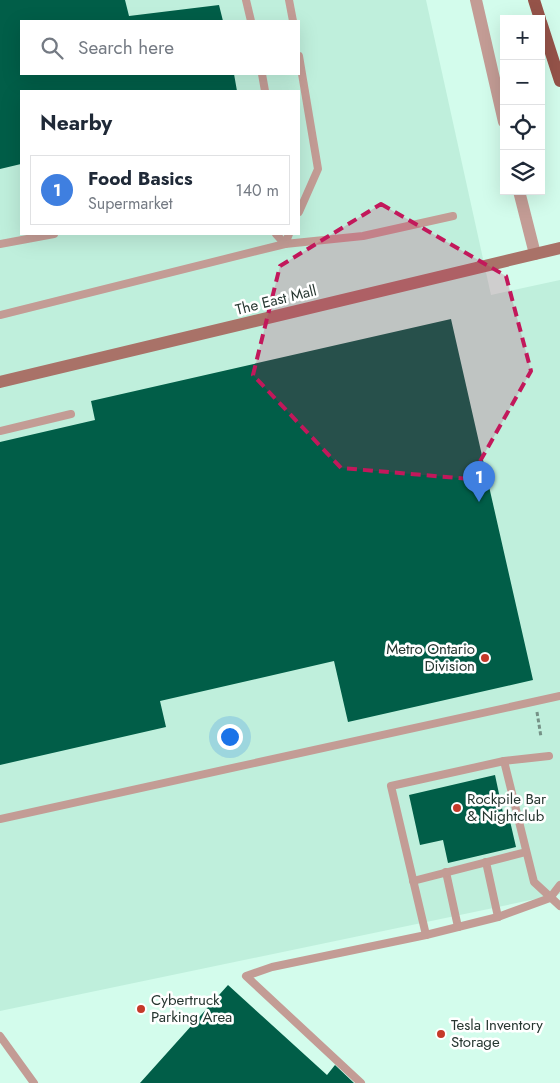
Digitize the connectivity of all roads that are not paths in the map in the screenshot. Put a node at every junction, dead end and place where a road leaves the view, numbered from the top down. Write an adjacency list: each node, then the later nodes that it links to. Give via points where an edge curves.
1 (246, 0): 6 (lane)
2 (289, 0): 7 (lane)
3 (476, 0): 13 (street)
4 (534, 0): 5 (main road)
5 (539, 15)
6 (251, 20)
7 (293, 20)
8 (545, 33): 11 (main road)
9 (300, 62): 15 (lane, via 318,168)
10 (262, 75): 12 (lane)
11 (560, 81)
12 (265, 90)
13 (500, 105)
14 (521, 195): 23 (street)
15 (300, 210)
16 (453, 216): 21 (lane, via 363,236)
17 (49, 235): 20 (lane)
18 (277, 235): 21 (lane)
19 (289, 235): 21 (lane)
20 (0, 244)
21 (285, 244): 24 (lane)
22 (560, 248): 23 (main road, The East Mall)
23 (535, 254): 25 (main road, The East Mall)
24 (0, 314)
25 (0, 382)
26 (71, 414): 27 (lane)
27 (0, 431)
28 (560, 696): 31 (lane)
29 (549, 756): 30 (lane)
30 (504, 761): 32 (lane); 35 (lane, via 391,786)
31 (0, 819)
32 (526, 852): 33 (lane); 37 (lane, via 534,882)
33 (486, 862): 34 (lane); 39 (lane)
34 (446, 872): 35 (lane); 40 (lane)
35 (413, 881): 41 (lane)
36 (560, 884): 37 (lane)
37 (550, 898): 38 (lane); 39 (lane)
38 (560, 906)
39 (498, 917): 40 (lane)
40 (458, 927): 41 (lane)
41 (426, 935): 44 (lane, via 272,967 246,976)
42 (0, 1036): 43 (lane)
43 (34, 1083)
44 (361, 1083)

